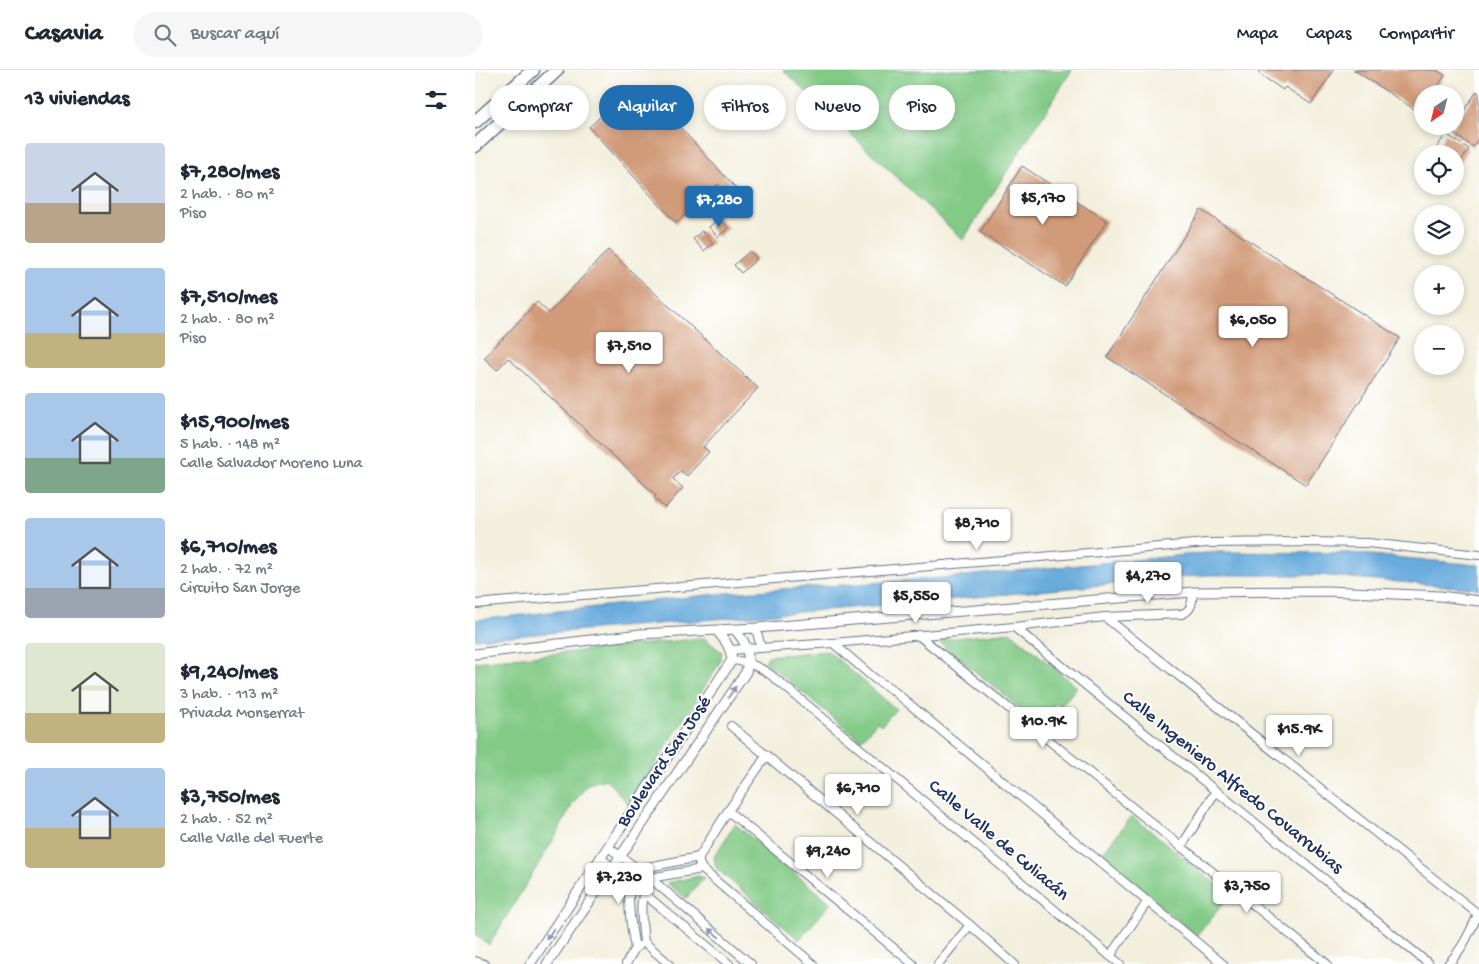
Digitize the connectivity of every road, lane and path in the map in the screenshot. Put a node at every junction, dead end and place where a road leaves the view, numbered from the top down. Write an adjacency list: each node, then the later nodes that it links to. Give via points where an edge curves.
1 (533, 70): 3 (highway)
2 (557, 70): 4 (highway)
3 (475, 122)
4 (475, 146)
5 (1479, 555): 8 (street, via 1368,543 1207,543)
6 (1193, 592): 7 (street, via 1328,591); 9 (street, via 1191,606 1182,614); 10 (street)
7 (1479, 601)
8 (475, 604)
9 (1105, 617): 11 (street); 40 (street)
10 (757, 628): 13 (street); 16 (street)
11 (1014, 628): 14 (street); 24 (street, Calle Ingeniero Alfredo Covarrubias)
12 (717, 630): 13 (street); 18 (street); 19 (street, via 640,634)
13 (735, 630): 17 (street)
14 (919, 635): 15 (street); 27 (street)
15 (833, 643): 16 (street); 39 (street)
16 (761, 648): 17 (street)
17 (748, 649): 18 (street); 21 (street)
18 (731, 650): 20 (street)
19 (475, 654)
20 (732, 660): 21 (street, Calle Valle de Culiacán); 26 (street, Boulevard San José)
21 (749, 662): 29 (street, Boulevard San José, one-way to 21, via 746,672); 46 (street, Calle Valle de Culiacán, via 760,667)
22 (731, 726): 23 (street)
23 (767, 755): 25 (street); 43 (street)
24 (1216, 791): 27 (street); 62 (street, Calle Ingeniero Alfredo Covarrubias)
25 (728, 810): 28 (street); 56 (street)
26 (609, 847): 29 (street); 30 (street, Boulevard San José)
27 (1181, 847): 61 (street)
28 (699, 856): 31 (street); 34 (street)
29 (621, 857): 32 (street, Boulevard San José); 33 (street)
30 (601, 858): 32 (street); 49 (street, Boulevard San José, one-way to 49)
31 (673, 862): 33 (street); 35 (street)
32 (613, 868): 37 (street); 50 (street, Boulevard San José)
33 (638, 869): 36 (street); 37 (street)
34 (702, 869): 35 (street); 55 (street)
35 (675, 874): 36 (street)
36 (650, 878): 38 (street); 54 (street, one-way to 36)
37 (630, 882): 38 (street); 41 (street)
38 (643, 892): 42 (street); 53 (street)
39 (1148, 901): 46 (street); 60 (street)
40 (1478, 914): 63 (street)
41 (631, 918): 42 (street); 45 (street)
42 (641, 918): 44 (street)
43 (970, 925): 57 (street); 58 (street)
44 (644, 942): 45 (street); 52 (street)
45 (635, 948): 51 (street)
46 (1111, 956): 59 (street, Calle Valle de Culiacán)
47 (475, 961): 48 (street)
48 (484, 964)
49 (530, 964)
50 (547, 964)
51 (626, 964)
52 (669, 964)
53 (729, 964)
54 (751, 964)
55 (813, 964)
56 (913, 964)
57 (938, 964)
58 (1014, 964)
59 (1120, 964)
60 (1223, 964)
61 (1327, 964)
62 (1429, 964)
63 (1448, 964)

